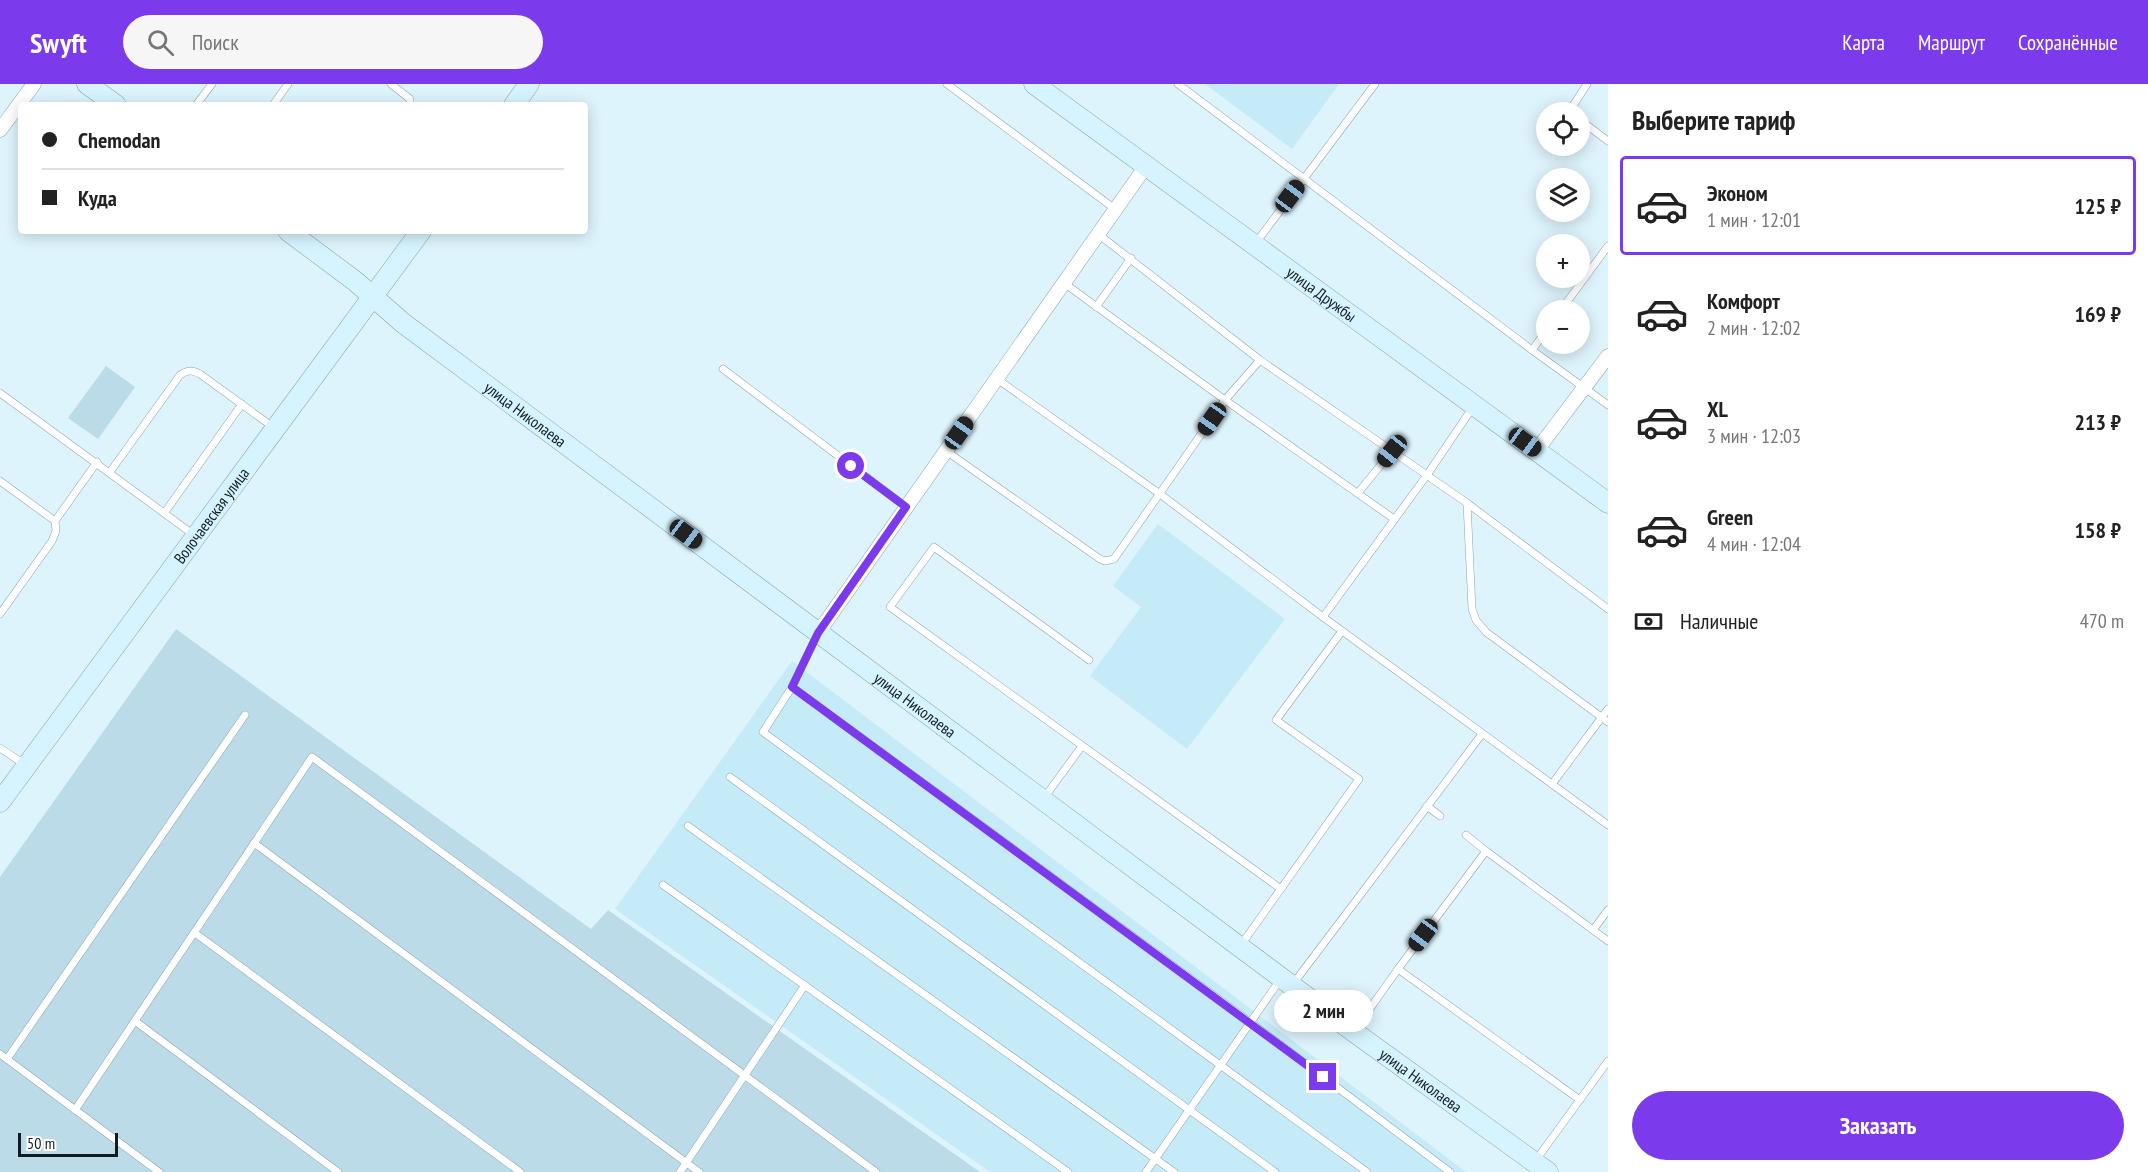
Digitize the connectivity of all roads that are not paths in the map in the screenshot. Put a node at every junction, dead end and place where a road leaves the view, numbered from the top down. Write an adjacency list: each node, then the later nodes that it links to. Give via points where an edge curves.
1 (34, 84): 12 (street)
2 (87, 84): 13 (main road)
3 (212, 84): 14 (lane)
4 (288, 84): 15 (lane)
5 (391, 84): 16 (lane)
6 (529, 84): 17 (main road)
7 (947, 84): 25 (lane)
8 (1036, 84): 23 (main road, улица Дружбы)
9 (1178, 84): 24 (lane)
10 (1375, 84): 24 (lane)
11 (1587, 84): 18 (lane)
12 (21, 102)
13 (112, 102)
14 (198, 102)
15 (275, 102)
16 (410, 102)
17 (516, 102)
18 (1575, 102)
19 (18, 106): 21 (street)
20 (1590, 128): 22 (lane)
21 (0, 130)
22 (1608, 141)
23 (1146, 166): 25 (street); 29 (main road, улица Дружбы)
24 (1304, 179): 29 (lane); 37 (lane)
25 (1116, 209): 28 (street)
26 (292, 234): 33 (main road, улица Николаева)
27 (419, 234): 33 (main road, Волочаевская улица)
28 (1098, 234): 31 (lane); 32 (street)
29 (1255, 244): 46 (main road, улица Дружбы)
30 (1608, 246): 34 (lane)
31 (1131, 258): 35 (lane); 38 (lane)
32 (1064, 283): 35 (lane); 41 (street)
33 (374, 297): 48 (main road, Волочаевская улица); 69 (main road, улица Николаева, via 403,323)
34 (1568, 300)
35 (1096, 307): 44 (lane)
36 (1536, 345): 37 (lane)
37 (1532, 350): 42 (lane)
38 (1260, 360): 44 (lane); 51 (lane)
39 (1607, 360): 42 (street)
40 (723, 369): 60 (lane)
41 (996, 379): 50 (street); 57 (lane)
42 (1584, 388): 47 (lane); 49 (street)
43 (0, 393): 52 (lane)
44 (1225, 400): 56 (lane); 57 (lane)
45 (242, 404): 48 (lane); 53 (lane, via 195,371 184,372); 61 (lane)
46 (1474, 405): 49 (main road, улица Дружбы); 54 (lane)
47 (1608, 405)
48 (275, 428): 64 (main road, Волочаевская улица)
49 (1537, 450): 59 (main road, улица Дружбы)
50 (946, 451): 57 (lane, via 1105,561 1114,559); 60 (street)
51 (1392, 451): 54 (lane); 56 (lane)
52 (97, 462): 53 (lane); 63 (lane)
53 (110, 472): 61 (lane)
54 (1427, 474): 58 (lane); 62 (lane)
55 (0, 481): 63 (lane)
56 (1358, 493): 62 (lane)
57 (1160, 494): 67 (lane)
58 (1467, 503): 65 (lane); 74 (lane, via 1472,609 1476,620 1486,632)
59 (1608, 503)
60 (906, 507): 69 (street)
61 (165, 512): 64 (lane)
62 (1394, 519): 67 (lane)
63 (55, 521): 66 (lane, via 52,541)
64 (195, 536): 78 (main road, Волочаевская улица)
65 (1608, 609)
66 (0, 614)
67 (1323, 617): 68 (lane)
68 (1342, 631): 75 (lane); 91 (lane, via 1276,720 1359,779)
69 (818, 633): 71 (lane); 81 (main road, улица Николаева)
70 (1089, 660): 76 (lane, via 934,547 890,607)
71 (792, 687): 101 (lane); 106 (lane, via 763,732)
72 (1608, 709): 74 (lane)
73 (245, 716): 104 (lane)
74 (1605, 720): 80 (lane)
75 (1482, 734): 80 (lane); 83 (lane)
76 (1082, 746): 81 (lane); 91 (lane)
77 (0, 748): 78 (lane)
78 (26, 765): 82 (main road, Волочаевская улица)
79 (730, 777): 110 (lane)
80 (1552, 784): 85 (lane)
81 (1042, 800): 96 (main road, улица Николаева)
82 (0, 802)
83 (1427, 806): 84 (lane); 98 (lane)
84 (1440, 816)
85 (1608, 825)
86 (688, 826): 111 (lane)
87 (1466, 835): 89 (lane)
88 (254, 843): 94 (lane); 107 (lane, via 312,757); 112 (lane)
89 (1486, 851): 93 (lane); 97 (lane)
90 (663, 885): 99 (lane)
91 (1281, 889): 96 (lane)
92 (1608, 910): 93 (lane)
93 (1593, 930): 95 (lane)
94 (195, 933): 100 (lane); 116 (lane)
95 (1608, 941)
96 (1240, 947): 98 (main road, улица Николаева)
97 (1398, 969): 102 (lane); 108 (lane)
98 (1286, 982): 101 (lane); 102 (main road, улица Николаева)
99 (805, 985): 107 (lane); 120 (lane)
100 (135, 1021): 109 (lane); 115 (lane)
101 (1250, 1022): 106 (lane); 125 (lane)
102 (1354, 1032): 113 (main road, улица Николаева)
103 (0, 1054): 104 (lane)
104 (7, 1059): 109 (lane)
105 (1608, 1061): 108 (lane)
106 (1220, 1066): 110 (lane); 124 (lane)
107 (745, 1076): 112 (lane); 119 (lane)
108 (1580, 1100): 113 (lane)
109 (75, 1110): 114 (lane)
110 (1189, 1110): 111 (lane); 123 (lane)
111 (1155, 1159): 121 (lane); 122 (lane)
112 (687, 1163): 117 (lane); 118 (lane)
113 (1541, 1167)
114 (159, 1172)
115 (338, 1172)
116 (520, 1172)
117 (680, 1172)
118 (699, 1172)
119 (876, 1172)
120 (1068, 1172)
121 (1146, 1172)
122 (1174, 1172)
123 (1275, 1172)
124 (1367, 1172)
125 (1450, 1172)

